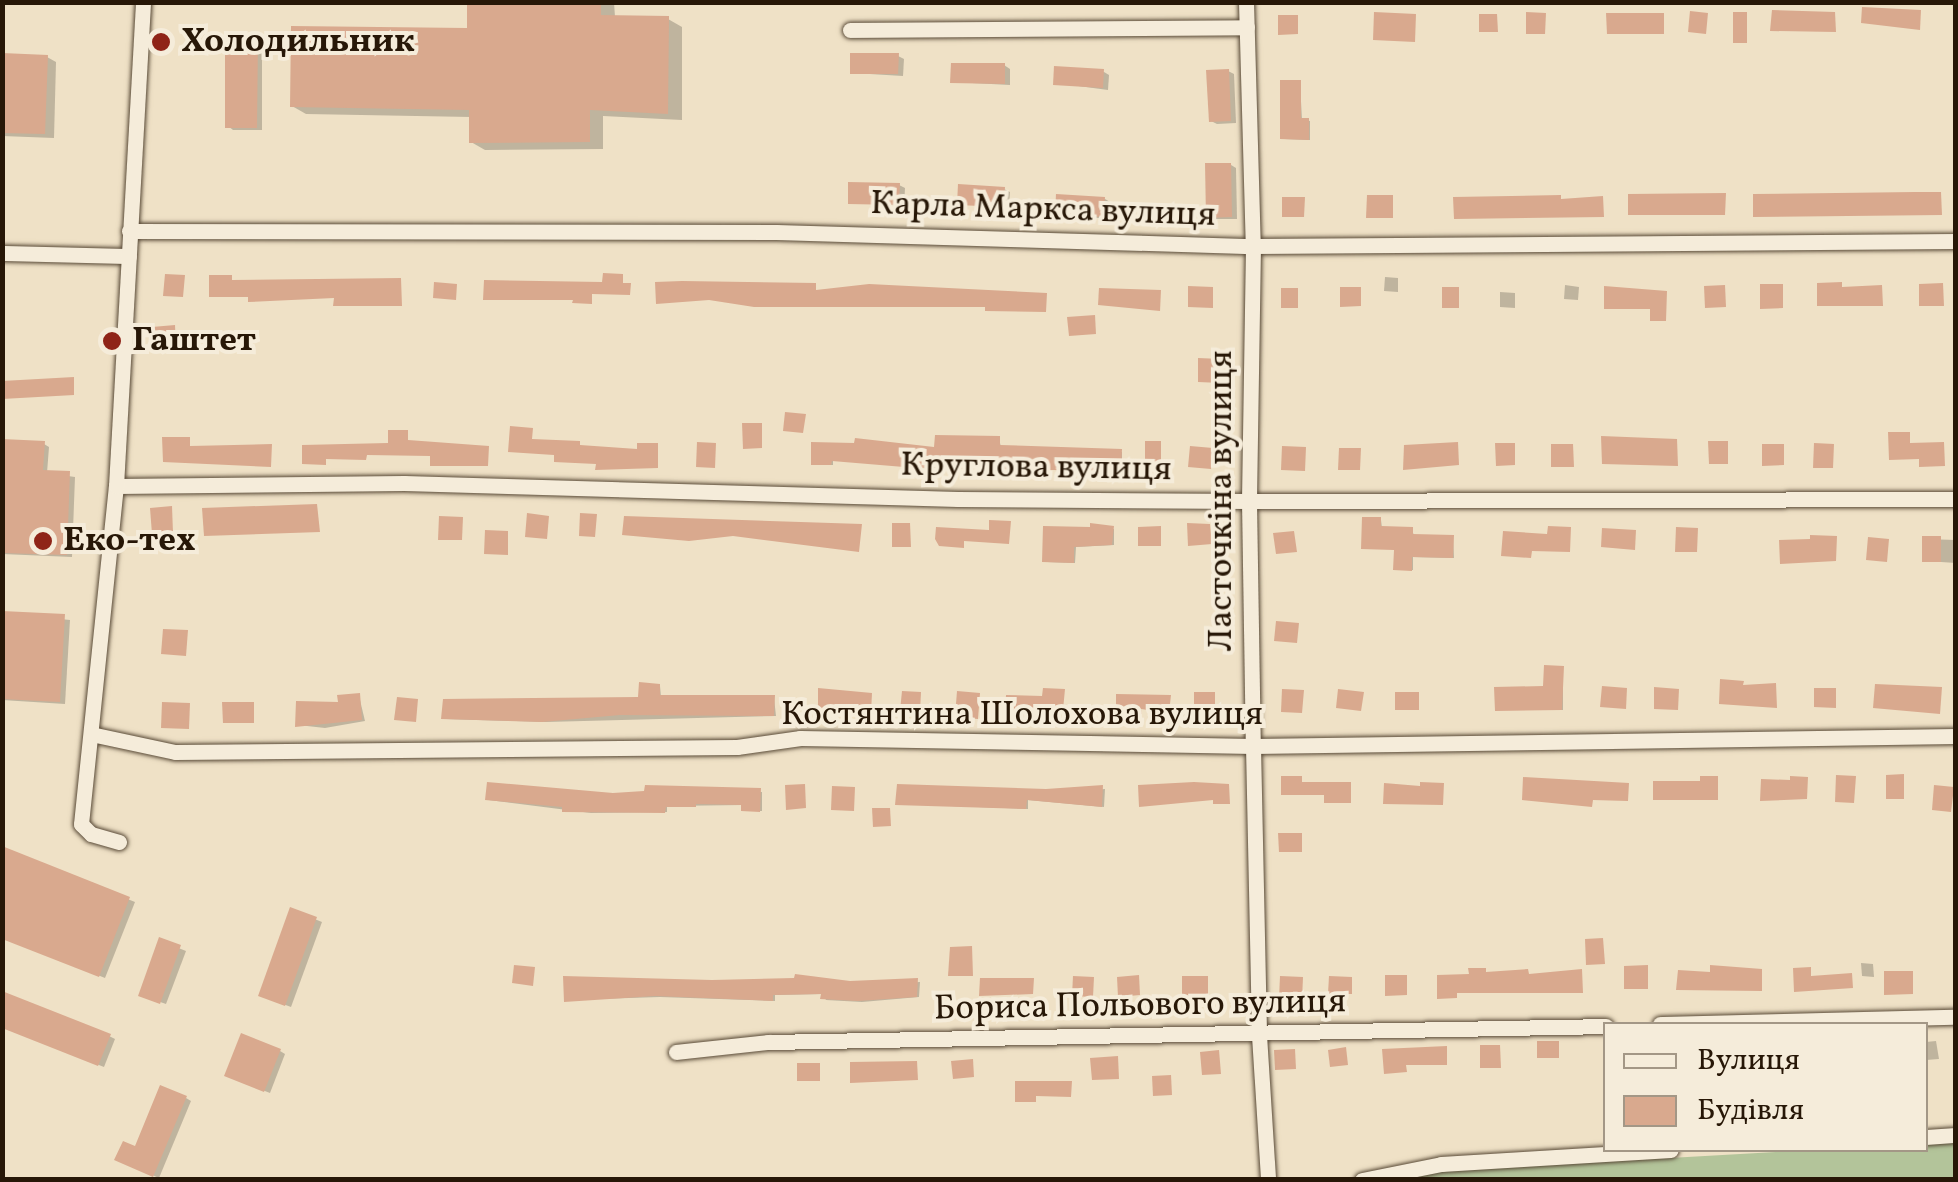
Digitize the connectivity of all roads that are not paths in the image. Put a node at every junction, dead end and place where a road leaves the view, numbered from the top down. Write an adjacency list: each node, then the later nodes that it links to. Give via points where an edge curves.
1 (143, 2): 5 (street)
2 (1246, 2): 3 (street, Ласточкіна вулиця)
3 (1248, 27): 4 (street); 7 (street, Ласточкіна вулиця)
4 (850, 30)
5 (129, 232): 7 (street, Карла Маркса вулиця, via 776,232); 9 (street)
6 (1956, 241): 7 (street, Карла Маркса вулиця)
7 (1253, 246): 12 (street, Ласточкіна вулиця)
8 (2, 253): 9 (street)
9 (129, 256): 10 (street)
10 (116, 486): 12 (street, Круглова вулиця, via 404,483); 13 (street)
11 (1956, 499): 12 (street, Круглова вулиця)
12 (1249, 501): 15 (street, Ласточкіна вулиця)
13 (91, 734): 15 (street, Костянтина Шолохова вулиця, via 175,752 737,747 800,738); 16 (street, via 81,824 90,834)
14 (1956, 736): 15 (street, Костянтина Шолохова вулиця)
15 (1253, 746): 20 (street, Ласточкіна вулиця)
16 (119, 842)
17 (1956, 1016): 18 (street)
18 (1734, 1022)
19 (1603, 1026): 20 (street, Бориса Польового вулиця)
20 (1259, 1035): 21 (street, Бориса Польового вулиця, via 768,1042); 25 (street, Ласточкіна вулиця)
21 (676, 1052)
22 (1956, 1135): 23 (street)
23 (1928, 1137)
24 (1638, 1152): 26 (street, via 1440,1164)
25 (1268, 1180)
26 (1362, 1180)

